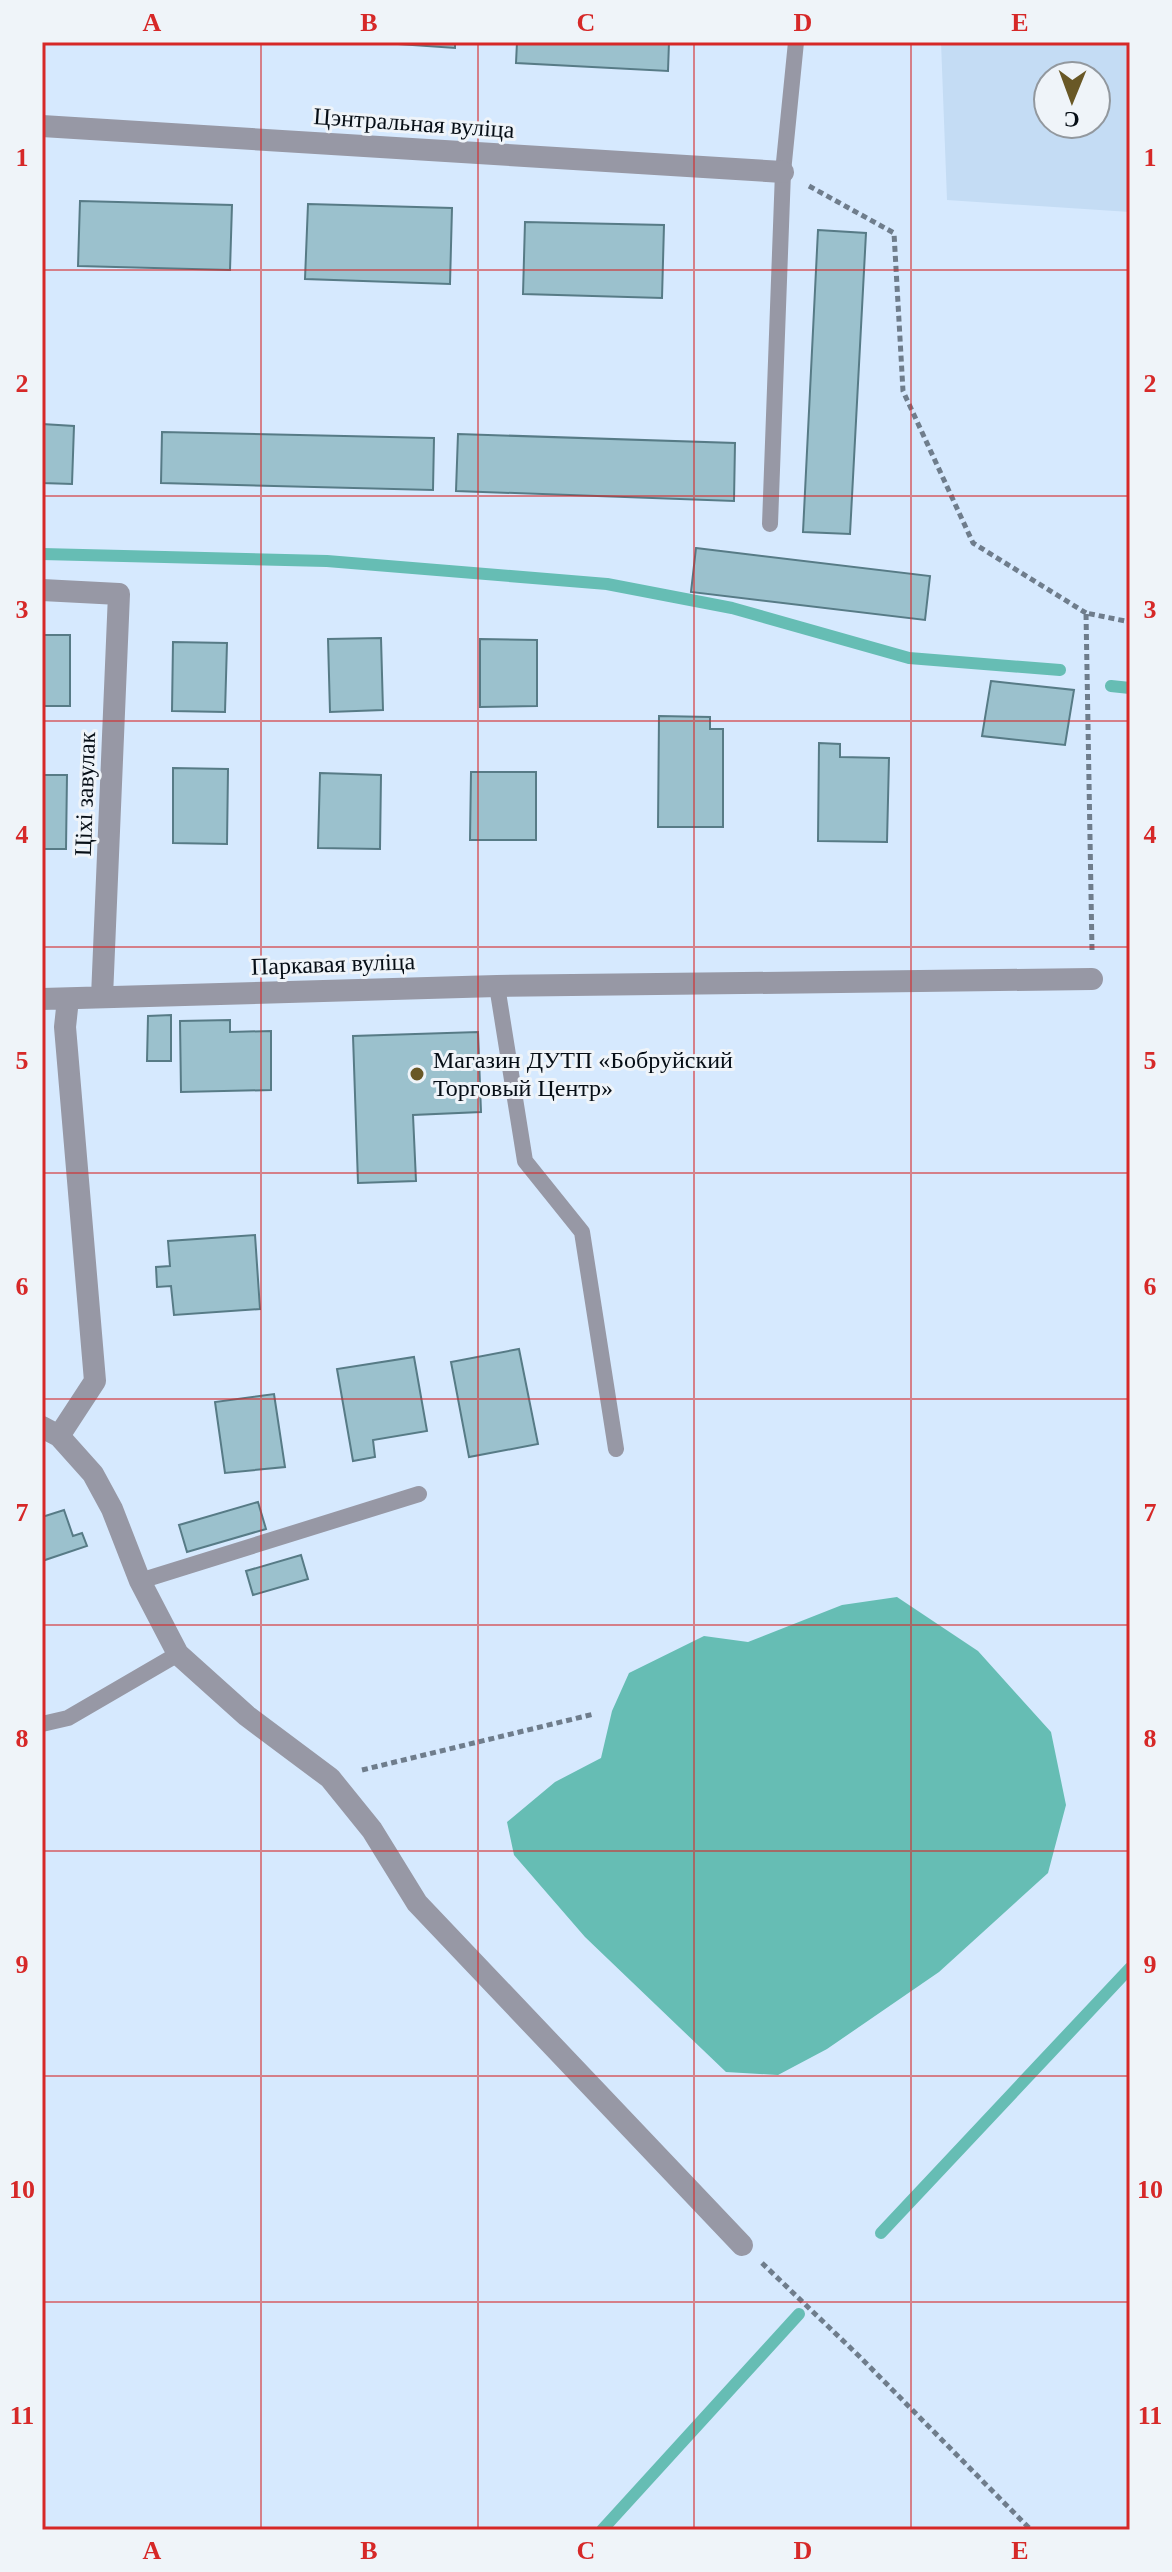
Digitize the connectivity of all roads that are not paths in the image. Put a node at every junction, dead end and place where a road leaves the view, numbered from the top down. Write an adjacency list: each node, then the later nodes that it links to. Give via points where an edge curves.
1 (796, 42): 3 (lane)
2 (42, 126): 3 (street, Цэнтральная вуліца)
3 (783, 172): 4 (lane)
4 (770, 524)
5 (42, 590): 8 (street, Ціхі завулак, via 119,594)
6 (1092, 979): 7 (street, Паркавая вуліца)
7 (497, 986): 8 (street, Паркавая вуліца); 12 (lane, via 525,1161 582,1232)
8 (102, 997): 10 (street, Паркавая вуліца)
9 (42, 999): 10 (street, Паркавая вуліца)
10 (68, 999): 11 (street, via 65,1027 95,1381)
11 (51, 1432): 14 (street, via 93,1474)
12 (616, 1449)
13 (419, 1494): 14 (lane)
14 (140, 1581): 15 (street)
15 (178, 1654): 16 (lane, via 68,1718); 17 (street, via 247,1716 330,1778 372,1830 417,1903)
16 (42, 1724)
17 (742, 2245)

